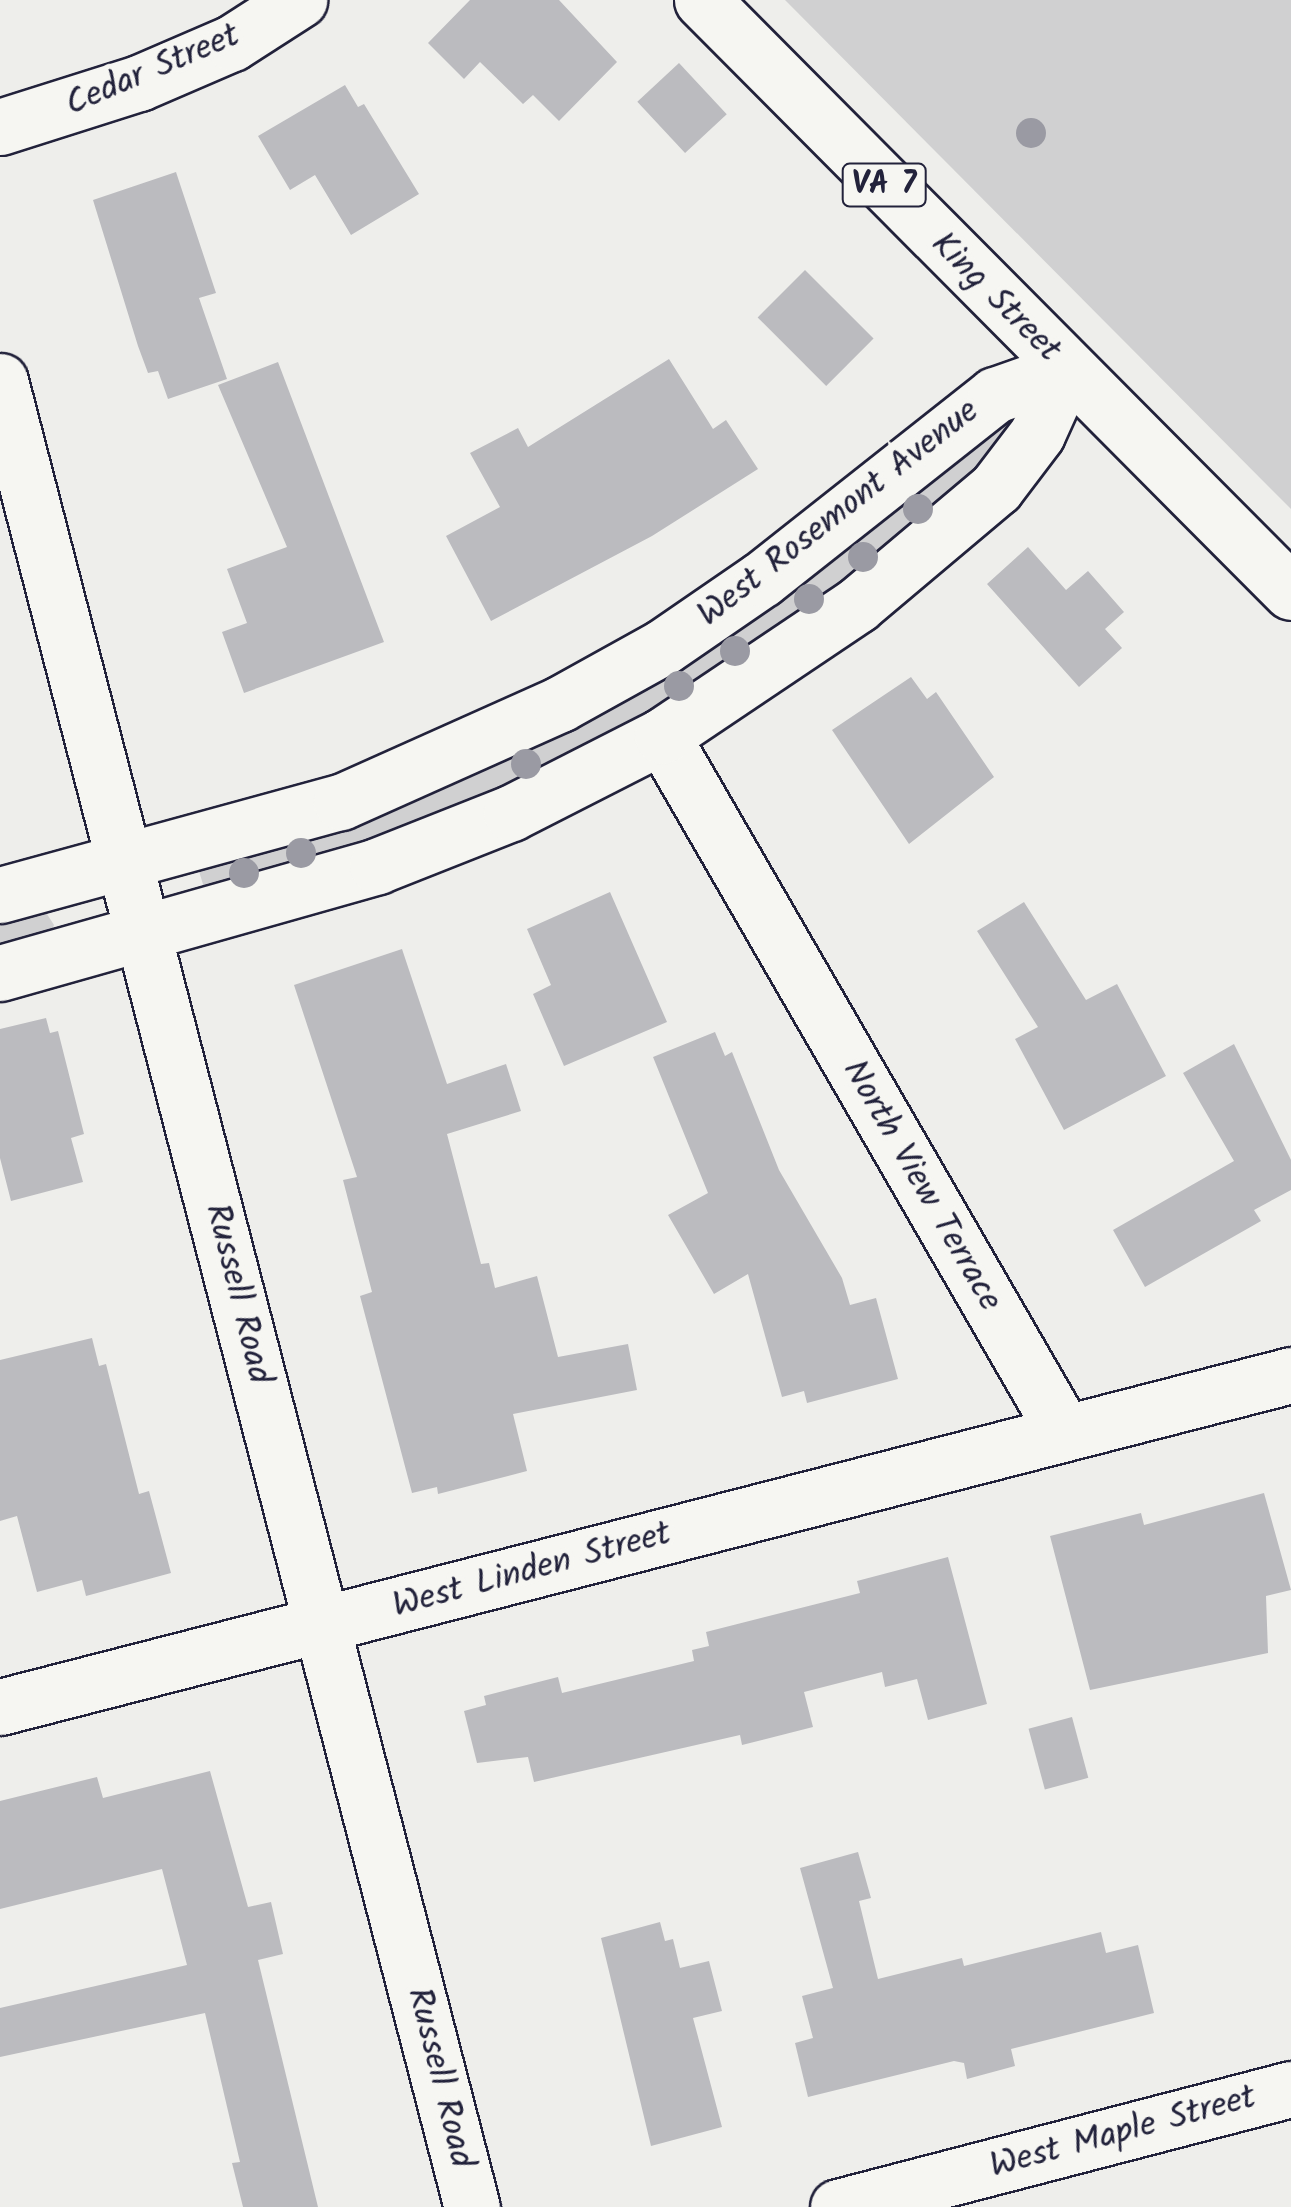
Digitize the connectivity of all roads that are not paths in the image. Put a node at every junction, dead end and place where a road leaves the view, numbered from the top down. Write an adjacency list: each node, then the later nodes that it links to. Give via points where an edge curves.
1 (299, 0): 3 (street, Cedar Street, via 232,43 170,70)
2 (702, 0): 4 (street, King Street / VA 7)
3 (0, 127)
4 (1066, 370): 6 (street, King Street / VA 7); 7 (street, West Rosemont Avenue, via 1037,434 996,488 857,605); 8 (street, West Rosemont Avenue, via 995,395 762,580 663,647 560,704 341,802)
5 (0, 381): 8 (street, Russell Road)
6 (1291, 592)
7 (662, 736): 10 (street, West Rosemont Avenue, via 511,812 377,866); 13 (street, North View Terrace)
8 (125, 864): 9 (street, West Rosemont Avenue); 10 (street, Russell Road)
9 (0, 895)
10 (144, 935): 11 (street, West Rosemont Avenue); 14 (street, Russell Road)
11 (0, 973)
12 (1291, 1375): 13 (street)
13 (1064, 1432): 14 (street, West Linden Street)
14 (322, 1626): 15 (street, West Linden Street); 17 (street, Russell Road)
15 (0, 1707)
16 (1291, 2090): 18 (street, West Maple Street)
17 (472, 2207)
18 (838, 2207)

